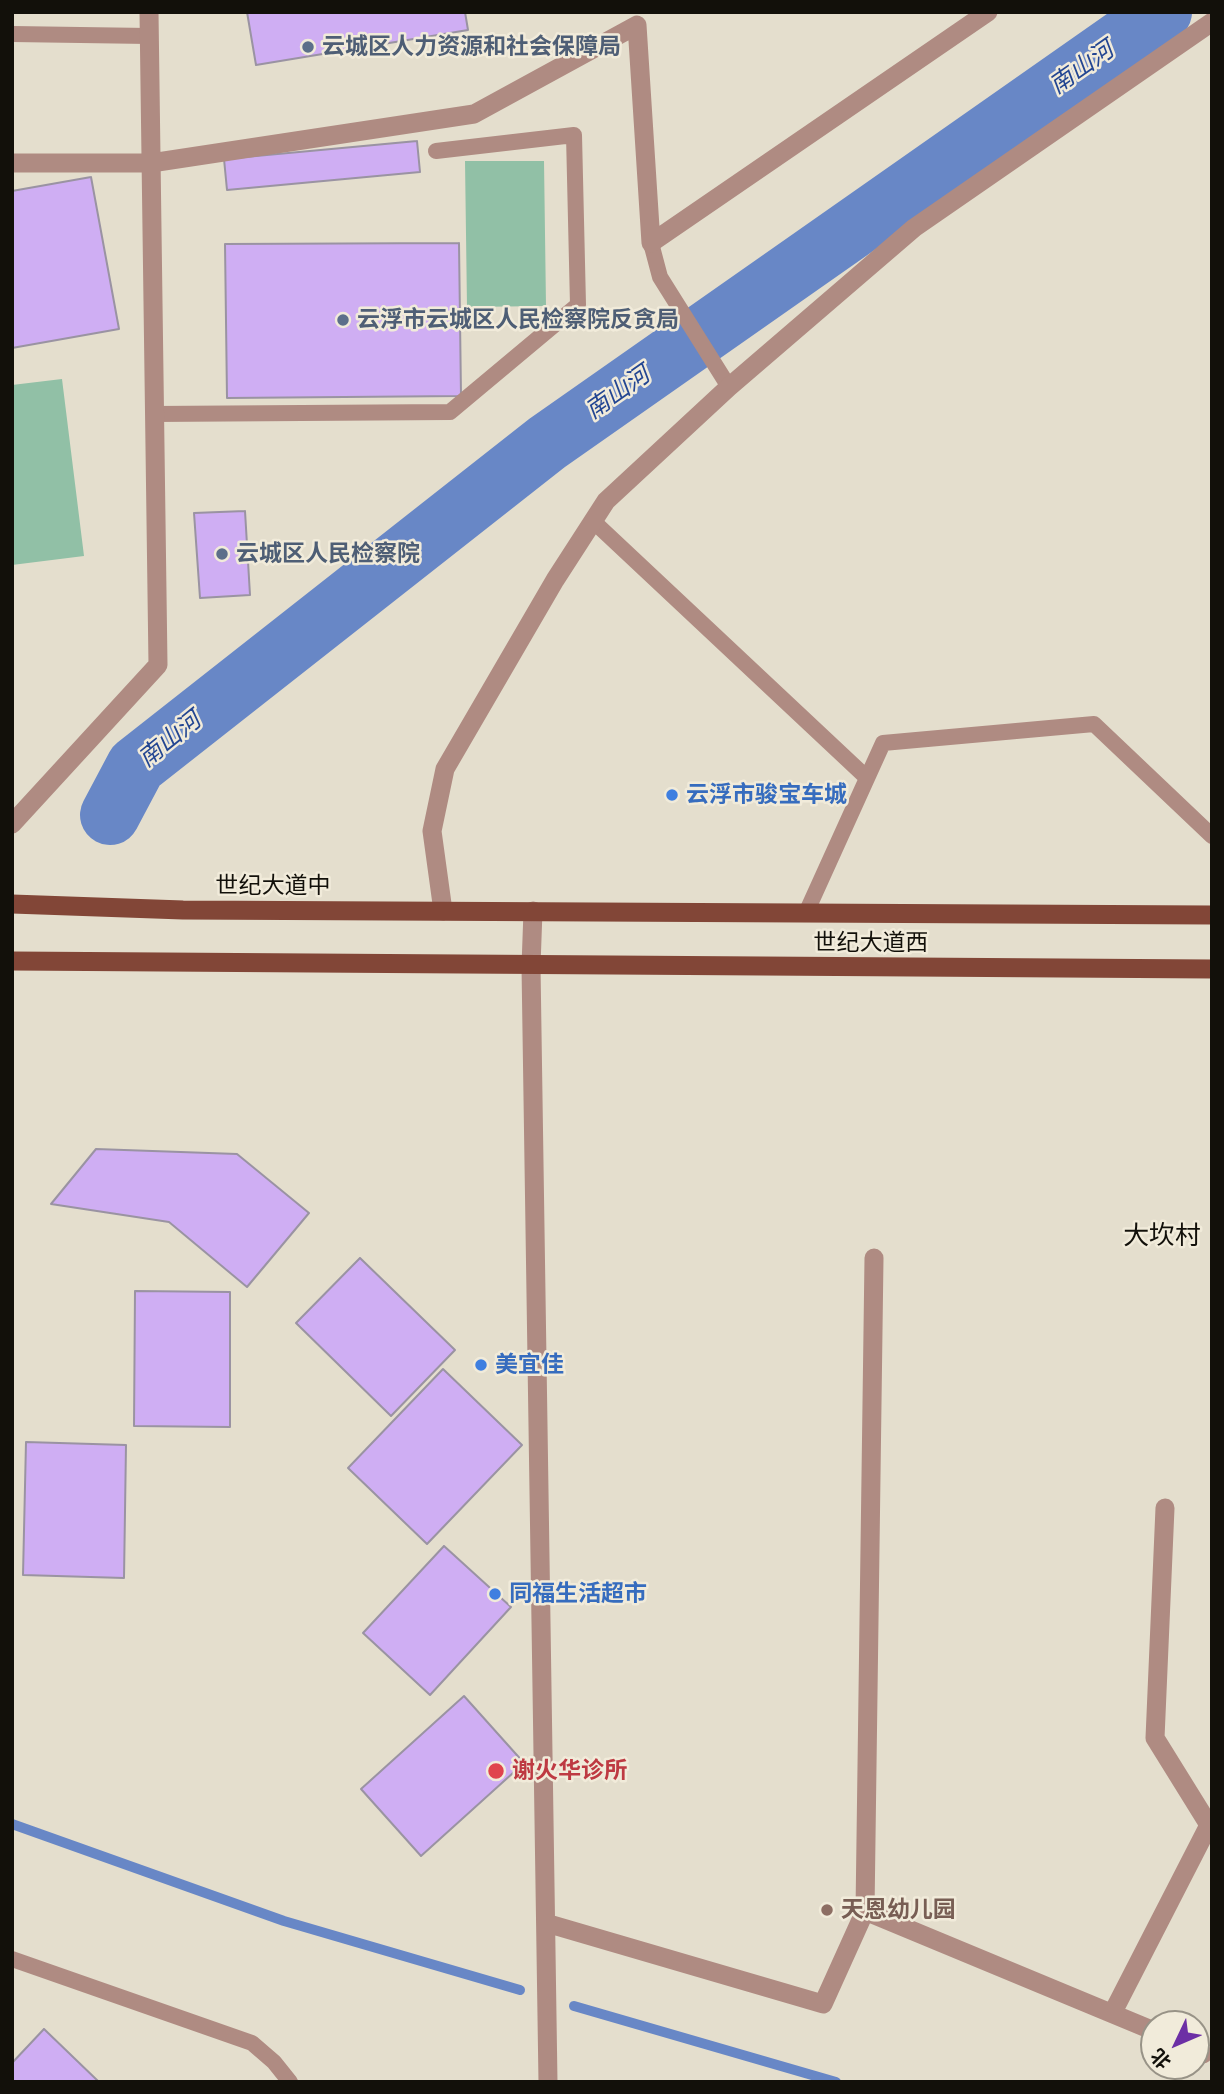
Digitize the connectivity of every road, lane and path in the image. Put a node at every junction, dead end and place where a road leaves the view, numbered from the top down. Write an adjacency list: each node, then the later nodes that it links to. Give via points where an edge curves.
1 (149, 12): 5 (street)
2 (988, 12): 9 (street)
3 (1212, 23): 10 (street, via 914,228)
4 (12, 34): 5 (lane)
5 (149, 36): 8 (street)
6 (436, 151): 11 (lane, via 574,135 578,305 450,412)
7 (12, 163): 8 (street)
8 (151, 163): 9 (street, via 474,114 637,25); 11 (street)
9 (651, 243): 10 (lane, via 660,278)
10 (729, 387): 12 (street, via 606,501)
11 (154, 414): 14 (street, via 158,665)
12 (593, 521): 13 (lane); 17 (street, via 445,769 432,831)
13 (867, 778): 15 (lane, via 883,743 1094,724); 19 (lane)
14 (12, 824)
15 (1212, 836)
16 (12, 904): 17 (main road, 世纪大道中)
17 (443, 911): 18 (main road, 世纪大道中)
18 (533, 911): 19 (main road, 世纪大道西); 22 (street)
19 (806, 913): 20 (main road, 世纪大道西)
20 (1212, 915)
21 (12, 961): 22 (main road)
22 (531, 966): 23 (main road, 世纪大道西); 27 (street)
23 (1212, 969)
24 (874, 1258): 26 (street)
25 (1165, 1508): 29 (street, via 1155,1738 1209,1825)
26 (865, 1911): 27 (street, via 823,2004); 29 (street)
27 (546, 1923): 32 (street)
28 (12, 1959): 31 (lane, via 252,2043)
29 (1113, 2012): 30 (street)
30 (1140, 2025)
31 (290, 2082)
32 (548, 2082)

